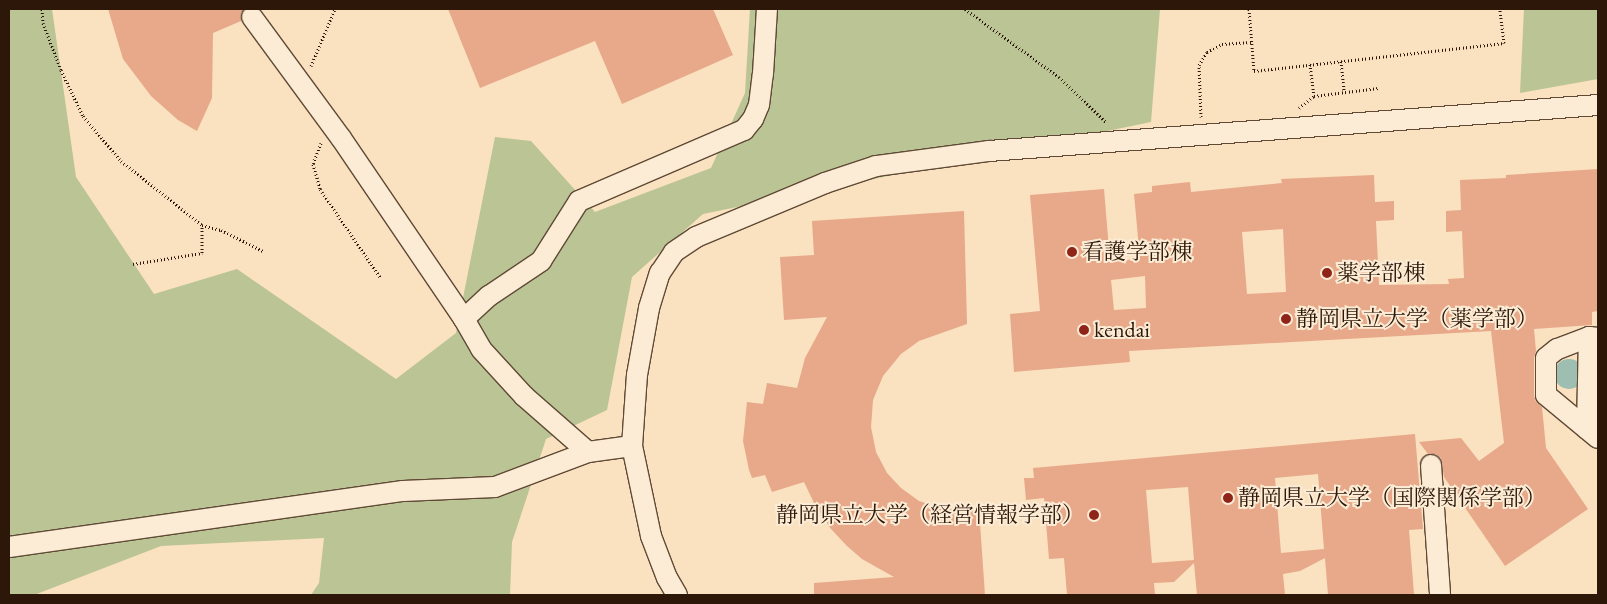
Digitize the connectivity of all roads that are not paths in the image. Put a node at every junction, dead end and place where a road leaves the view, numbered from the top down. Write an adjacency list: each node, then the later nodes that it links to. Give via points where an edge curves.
1 (767, 9): 4 (lane, via 759,105 744,130 579,201 564,220 541,261 488,296)
2 (252, 17): 4 (lane, via 334,128)
3 (1598, 105): 7 (lane, via 990,151 876,166 825,182 696,237 674,252 660,273 649,308 637,375)
4 (464, 319): 8 (lane, via 480,349 524,396)
5 (1594, 338): 6 (lane); 6 (lane, via 1557,349 1546,358 1546,396)
6 (1592, 434)
7 (632, 446): 8 (lane); 11 (lane, via 651,536)
8 (588, 452): 10 (lane, via 495,487 403,491)
9 (1431, 465): 12 (lane)
10 (9, 547)
11 (677, 595)
12 (1440, 595)

